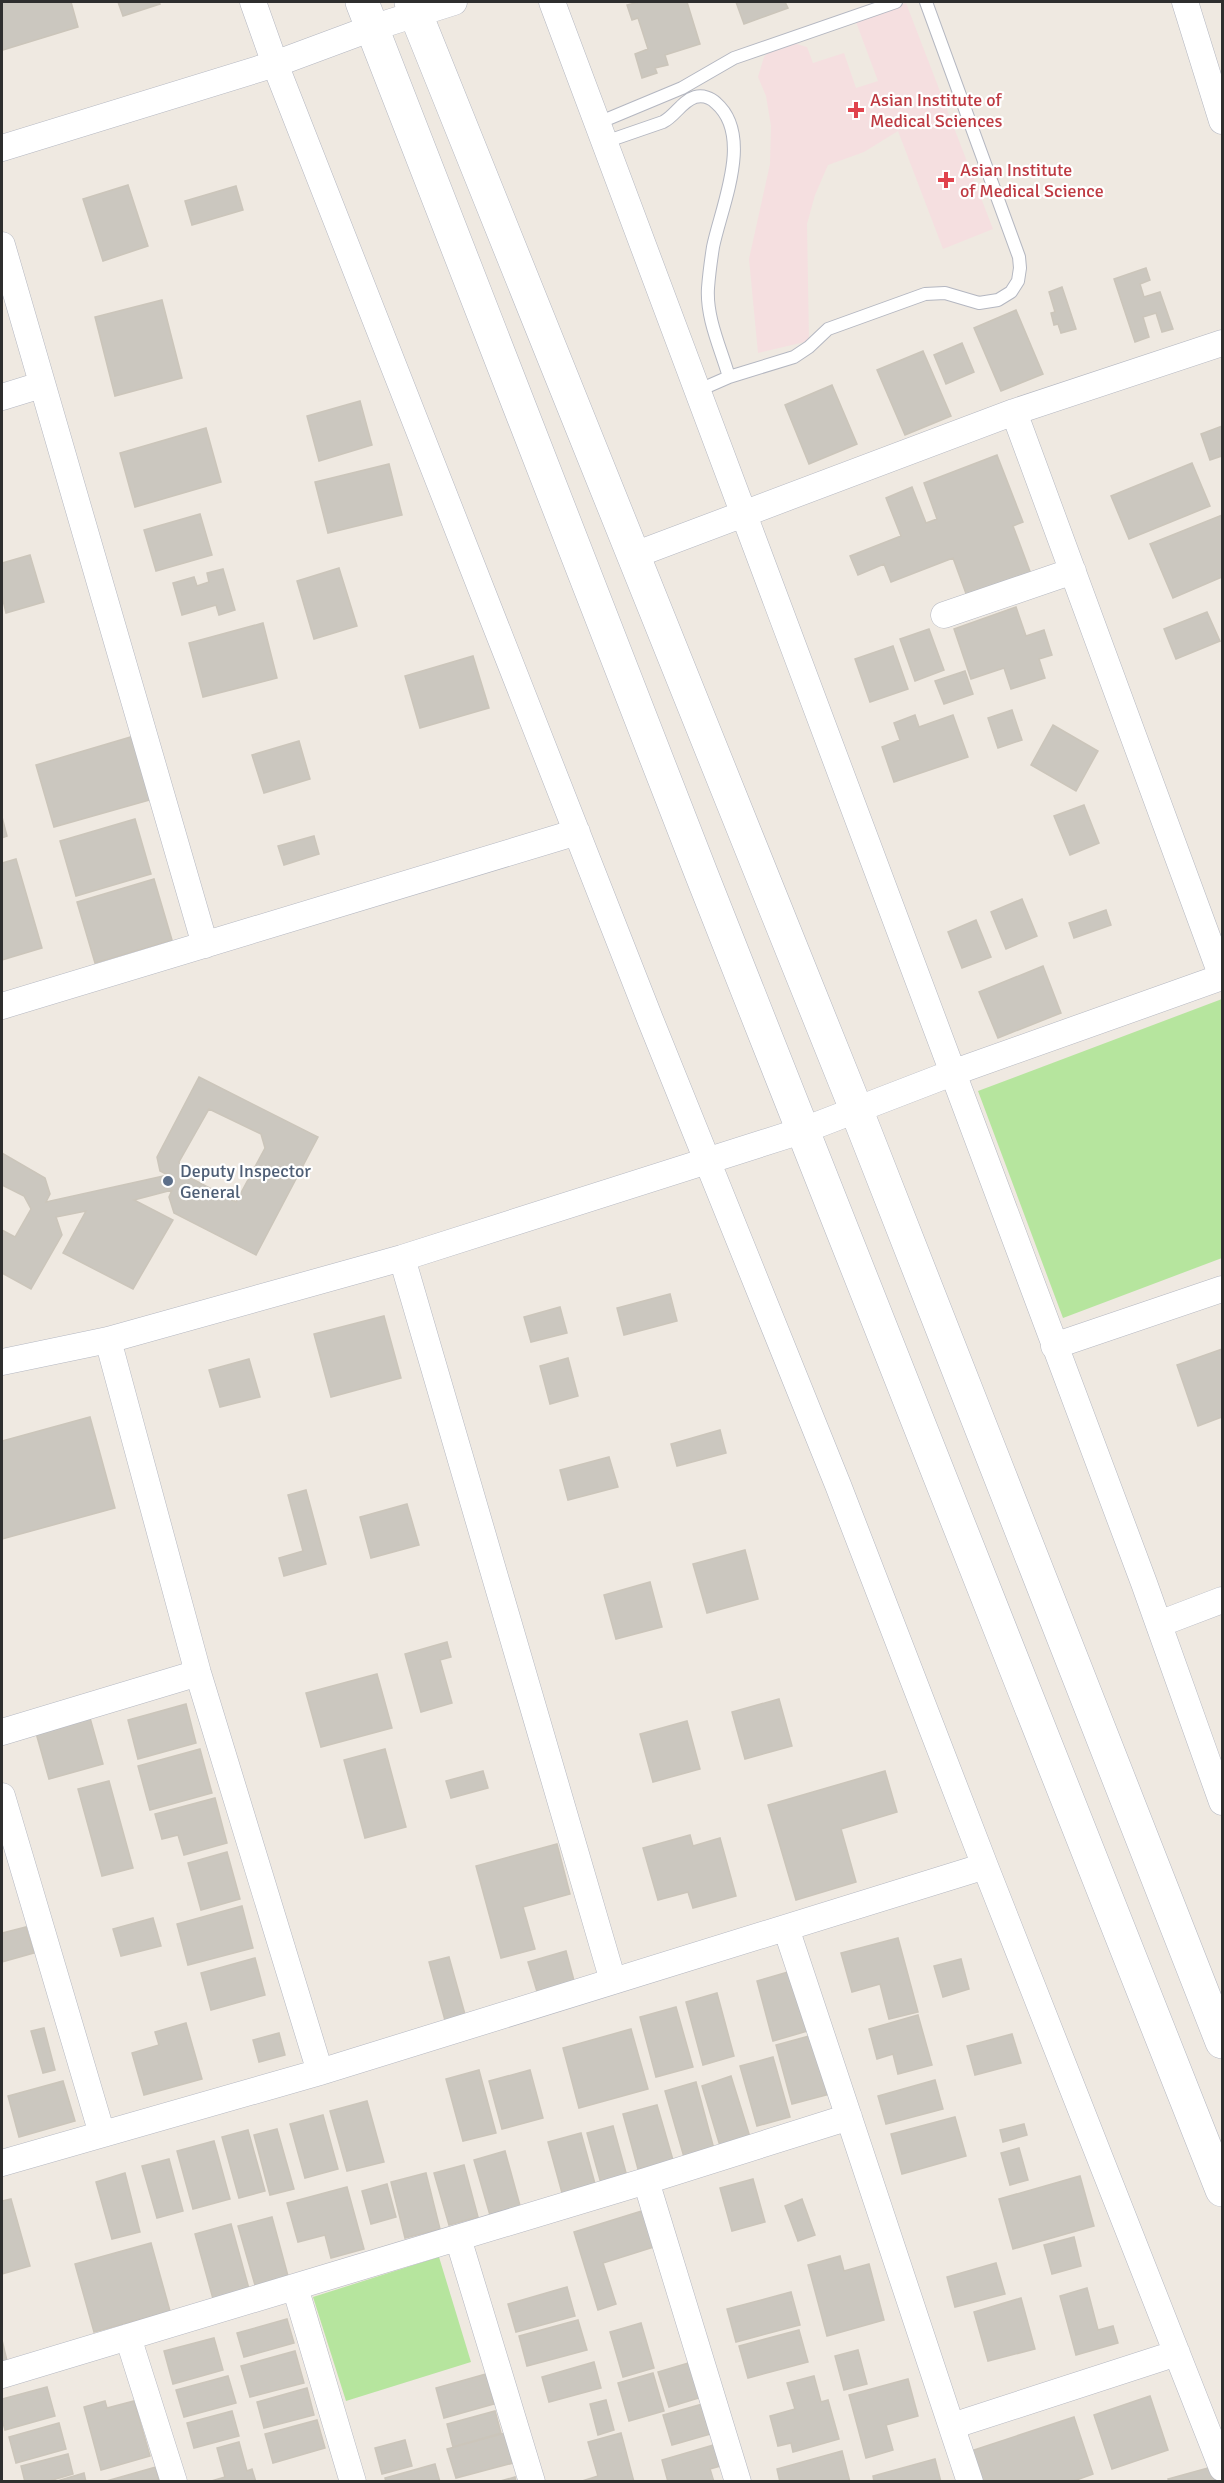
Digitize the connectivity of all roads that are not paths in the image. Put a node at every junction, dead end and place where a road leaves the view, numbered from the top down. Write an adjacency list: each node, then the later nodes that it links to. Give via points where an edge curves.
1 (253, 2): 9 (street)
2 (454, 2): 7 (street)
3 (552, 2): 11 (street)
4 (897, 2): 11 (lane, via 734,58)
5 (926, 2): 15 (lane, via 1018,257 1018,281 1011,292 989,302 945,293 925,294 828,329 794,357)
6 (1185, 2): 10 (street)
7 (414, 8): 8 (street); 21 (main road)
8 (367, 15): 9 (street); 30 (main road)
9 (275, 64): 12 (street); 24 (street)
10 (1222, 121)
11 (601, 133): 15 (lane, via 663,122 687,101 703,96 713,99 729,120 734,140 731,179 713,247 708,290 711,320); 17 (street)
12 (2, 148)
13 (2, 245): 16 (street)
14 (1222, 343): 19 (street)
15 (729, 377): 17 (lane)
16 (41, 385): 18 (street); 25 (street)
17 (697, 391): 20 (street)
18 (2, 397)
19 (1014, 412): 20 (street); 22 (street)
20 (743, 514): 21 (street); 28 (street)
21 (632, 556): 29 (main road)
22 (1073, 571): 23 (street); 26 (street)
23 (944, 615)
24 (577, 832): 25 (street); 31 (street)
25 (205, 945): 27 (street)
26 (1222, 977): 28 (street)
27 (2, 1006)
28 (952, 1073): 29 (street); 35 (street)
29 (856, 1108): 30 (street); 46 (main road)
30 (804, 1130): 31 (street); 52 (main road)
31 (708, 1162): 32 (street); 43 (street)
32 (402, 1258): 34 (street); 45 (street)
33 (1222, 1289): 35 (street)
34 (108, 1340): 36 (street); 39 (street)
35 (1054, 1346): 38 (street)
36 (2, 1362)
37 (1222, 1600): 38 (street)
38 (1159, 1624): 42 (street)
39 (198, 1673): 40 (street); 47 (street)
40 (2, 1731)
41 (2, 1796): 49 (street)
42 (1222, 1803)
43 (985, 1866): 44 (street); 56 (street)
44 (786, 1928): 45 (street); 48 (street)
45 (613, 1981): 47 (street)
46 (1222, 2042)
47 (320, 2072): 49 (street)
48 (849, 2117): 51 (street); 58 (street)
49 (102, 2134): 50 (street)
50 (2, 2163)
51 (646, 2181): 53 (street); 63 (street)
52 (1222, 2190)
53 (458, 2238): 54 (street); 62 (street)
54 (295, 2287): 55 (street); 61 (street)
55 (128, 2337): 57 (street); 60 (street)
56 (1177, 2353): 58 (street); 59 (street)
57 (2, 2375)
58 (952, 2426): 64 (street)
59 (1222, 2468)
60 (174, 2481)
61 (353, 2481)
62 (532, 2481)
63 (738, 2481)
64 (970, 2481)

